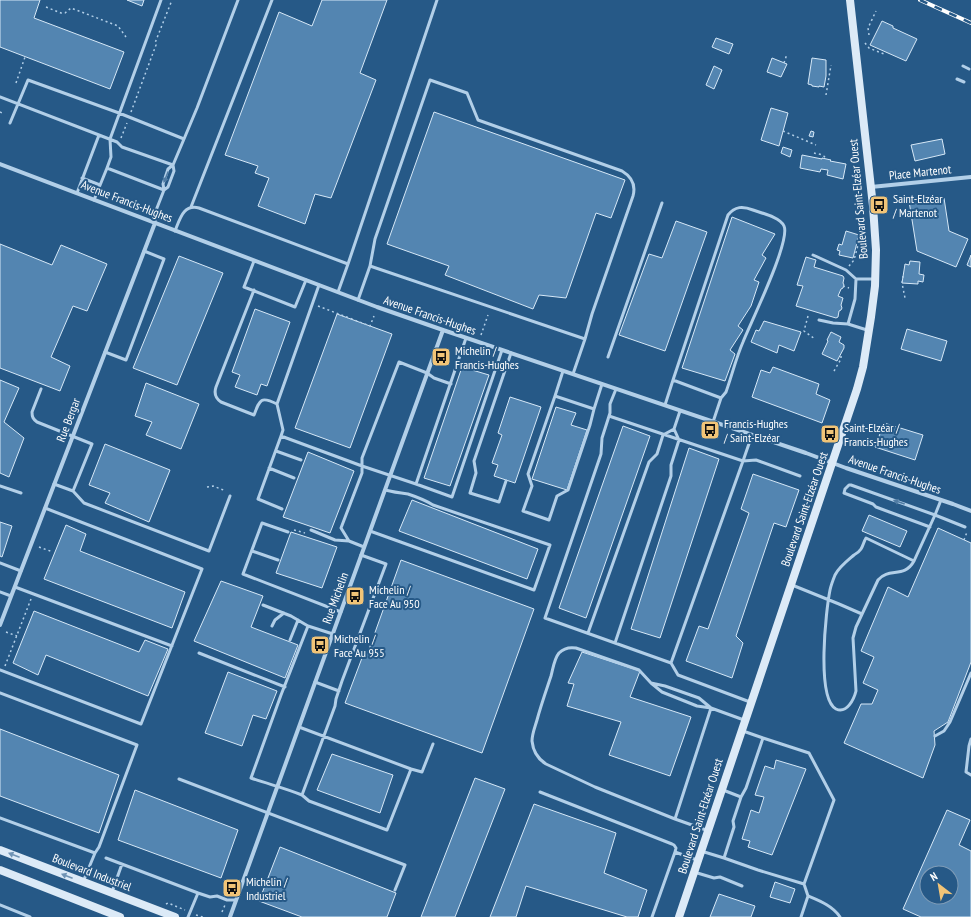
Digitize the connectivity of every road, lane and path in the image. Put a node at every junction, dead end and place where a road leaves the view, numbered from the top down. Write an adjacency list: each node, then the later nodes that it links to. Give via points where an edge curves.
1 (161, 0): 28 (lane)
2 (172, 0): 30 (path)
3 (238, 0): 35 (lane)
4 (272, 0): 51 (lane)
5 (437, 0): 59 (lane)
6 (850, 0): 46 (street, Boulevard Saint-Elzéar Ouest)
7 (46, 7): 10 (path, via 61,13 71,8 118,26)
8 (876, 11): 9 (path, via 868,28)
9 (869, 35)
10 (126, 37)
11 (865, 43): 12 (path, via 869,48 884,54)
12 (885, 52)
13 (787, 54): 15 (path)
14 (25, 57): 23 (path)
15 (784, 63)
16 (831, 65): 20 (path)
17 (963, 66): 18 (lane)
18 (969, 69)
19 (825, 78): 20 (path)
20 (829, 79): 24 (path)
21 (957, 79): 22 (lane)
22 (964, 82)
23 (16, 83)
24 (826, 95)
25 (0, 97): 26 (lane)
26 (18, 104): 28 (lane, via 28,80); 31 (lane); 33 (lane)
27 (0, 112): 29 (path)
28 (119, 113): 30 (lane); 34 (lane)
29 (4, 114)
30 (129, 117): 35 (lane); 36 (path)
31 (10, 123)
32 (783, 131): 37 (path)
33 (99, 135): 34 (lane); 44 (lane)
34 (110, 139): 36 (lane); 42 (lane, via 111,156)
35 (184, 139): 41 (lane)
36 (119, 144): 41 (lane)
37 (816, 145)
38 (814, 153): 39 (path)
39 (826, 159)
40 (0, 164): 48 (street, Avenue Francis-Hughes)
41 (173, 166): 47 (lane, via 174,171 168,187); 47 (lane, one-way to 47, via 168,170 162,184)
42 (107, 168): 45 (lane); 47 (lane)
43 (971, 177): 46 (street, Place Martenot)
44 (82, 178): 45 (lane); 48 (lane)
45 (100, 185): 49 (lane)
46 (871, 187): 63 (street, Boulevard Saint-Elzéar Ouest, via 876,242)
47 (164, 190): 52 (lane, via 155,213)
48 (77, 193): 49 (street, Avenue Francis-Hughes)
49 (94, 200): 52 (street, Avenue Francis-Hughes)
50 (662, 203): 86 (lane)
51 (191, 207): 53 (lane, via 183,213); 59 (lane)
52 (155, 223): 53 (street, Avenue Francis-Hughes); 55 (street, Rue Bergar)
53 (176, 231): 58 (street, Avenue Francis-Hughes)
54 (860, 238): 57 (path)
55 (144, 251): 83 (street, Rue Bergar); 83 (lane, via 164,259 126,360)
56 (813, 254): 62 (lane, via 846,270)
57 (854, 260)
58 (254, 261): 64 (street, Avenue Francis-Hughes); 66 (lane, via 244,286)
59 (348, 264): 67 (lane)
60 (370, 266): 69 (lane); 80 (lane); 80 (lane, via 375,239 430,80 467,93 478,120 622,171 631,179 634,187 633,196)
61 (903, 276): 68 (path)
62 (856, 279): 63 (lane); 75 (lane, via 855,300)
63 (875, 279): 77 (street, Boulevard Saint-Elzéar Ouest)
64 (306, 280): 65 (street, Avenue Francis-Hughes); 66 (lane, via 295,307)
65 (319, 285): 67 (street, Avenue Francis-Hughes); 70 (lane)
66 (254, 290): 98 (lane, via 215,393 219,401 254,415 262,400)
67 (338, 292): 69 (street, Avenue Francis-Hughes)
68 (905, 298)
69 (358, 300): 76 (street, Avenue Francis-Hughes)
70 (313, 304): 72 (path, via 370,326); 98 (lane)
71 (488, 315): 78 (path)
72 (374, 316)
73 (808, 316): 81 (path, via 804,331)
74 (819, 320): 75 (lane)
75 (848, 324): 77 (lane)
76 (443, 330): 79 (street, Avenue Francis-Hughes); 89 (street, Rue Michelin)
77 (869, 331): 113 (street, Boulevard Saint-Elzéar Ouest, via 863,367)
78 (481, 335)
79 (466, 338): 82 (street, Avenue Francis-Hughes); 92 (lane)
80 (585, 339): 90 (lane)
81 (815, 340)
82 (502, 350): 84 (street, Avenue Francis-Hughes); 121 (lane, via 452,497)
83 (105, 352): 107 (street, Rue Bergar)
84 (511, 353): 87 (street, Avenue Francis-Hughes); 119 (lane, via 474,461 476,473 470,493 498,502)
85 (841, 353): 88 (path)
86 (608, 357)
87 (564, 371): 90 (street, Avenue Francis-Hughes); 96 (lane)
88 (834, 371)
89 (427, 373): 92 (lane); 114 (lane, via 399,362 362,458); 116 (street, Rue Michelin)
90 (573, 374): 93 (street, Avenue Francis-Hughes)
91 (673, 380): 97 (lane); 97 (lane, via 728,215 734,209 742,207 779,219 786,230 785,236 726,392); 99 (lane)
92 (451, 384): 121 (lane)
93 (602, 384): 95 (street, Avenue Francis-Hughes); 100 (lane)
94 (41, 389): 107 (lane, via 32,412 33,418 37,422)
95 (616, 389): 99 (street, Avenue Francis-Hughes); 102 (lane, via 610,404)
96 (555, 396): 100 (lane); 100 (lane, via 528,474 532,486 523,511 549,520 557,496 568,490)
97 (721, 398): 103 (lane)
98 (277, 404): 108 (lane, via 283,430)
99 (665, 405): 101 (street, Avenue Francis-Hughes)
100 (594, 409)
101 (680, 411): 103 (street, Avenue Francis-Hughes); 104 (lane)
102 (609, 416): 105 (lane); 163 (lane, via 602,438 601,454 545,618)
103 (713, 422): 106 (street, Avenue Francis-Hughes)
104 (674, 429): 105 (lane); 109 (lane)
105 (663, 435): 109 (lane); 163 (lane, via 657,454 649,462)
106 (752, 435): 112 (lane); 113 (street, Avenue Francis-Hughes)
107 (73, 436): 120 (street, Rue Bergar); 125 (lane, via 92,444)
108 (281, 436): 110 (lane); 114 (lane)
109 (679, 440): 112 (lane); 167 (lane, via 671,465 671,476)
110 (276, 451): 111 (lane); 115 (lane)
111 (301, 460)
112 (743, 461): 117 (lane, via 756,460); 170 (lane)
113 (832, 463): 128 (street, Avenue Francis-Hughes); 148 (street, Boulevard Saint-Elzéar Ouest)
114 (362, 466): 116 (lane); 138 (lane, via 362,473 341,528)
115 (269, 468): 118 (lane); 130 (lane, via 258,499)
116 (390, 476): 121 (lane); 124 (street, Rue Michelin)
117 (800, 476)
118 (294, 478)
119 (506, 482)
120 (54, 484): 125 (lane); 129 (street, Rue Bergar)
121 (416, 484)
122 (0, 486): 126 (lane)
123 (208, 487): 127 (path, via 213,486 226,491)
124 (385, 490): 136 (street, Rue Michelin); 136 (lane, via 425,500 550,545 534,590)
125 (73, 491): 127 (lane, via 84,503 209,551)
126 (21, 493)
127 (230, 496)
128 (941, 500): 131 (street, Avenue Francis-Hughes); 132 (lane)
129 (45, 508): 147 (street, Rue Bergar); 168 (lane, via 202,570)
130 (282, 509)
131 (971, 511)
132 (935, 515): 133 (lane); 133 (lane, one-way to 133, via 851,485 846,486 844,493); 134 (lane)
133 (930, 527): 145 (lane)
134 (965, 527)
135 (311, 530): 137 (path, via 304,533 289,528); 138 (lane, via 335,540)
136 (370, 530): 140 (street, Rue Michelin)
137 (286, 532): 141 (lane, via 262,523)
138 (349, 541): 140 (lane)
139 (39, 547): 142 (path)
140 (364, 547): 143 (street, Rue Michelin)
141 (252, 551): 144 (lane); 155 (lane, via 243,574)
142 (53, 552)
143 (361, 555): 155 (street, Rue Michelin); 177 (lane, via 386,564)
144 (278, 560)
145 (914, 561): 153 (lane, via 866,538 861,550 837,572 830,589); 157 (lane, via 906,570 880,578)
146 (0, 563): 147 (lane)
147 (21, 571): 149 (street, Rue Bergar)
148 (791, 585): 153 (lane); 179 (street, Boulevard Saint-Elzéar Ouest)
149 (15, 587): 151 (street, Rue Bergar); 168 (lane)
150 (0, 592): 151 (lane)
151 (11, 596): 159 (street, Rue Bergar)
152 (32, 598): 165 (path)
153 (829, 600): 157 (lane); 157 (lane, via 823,657 826,690 833,706 838,710 850,705 856,691 853,638)
154 (263, 605): 156 (lane)
155 (341, 612): 164 (street, Rue Michelin)
156 (284, 613): 158 (lane); 160 (lane)
157 (862, 614)
158 (298, 620): 161 (lane); 166 (lane)
159 (0, 625)
160 (272, 626)
161 (308, 626): 164 (lane); 176 (lane)
162 (6, 632): 165 (path)
163 (588, 633): 167 (lane)
164 (333, 634): 174 (street, Rue Michelin)
165 (17, 636): 171 (path)
166 (290, 640)
167 (615, 643): 170 (lane)
168 (172, 646): 172 (lane, via 142,724)
169 (199, 653): 176 (lane)
170 (671, 663): 179 (lane, via 678,675)
171 (5, 666)
172 (0, 670)
173 (971, 673): 184 (lane, via 950,722 944,731)
174 (316, 682): 177 (lane); 182 (street, Rue Michelin)
175 (651, 683): 180 (lane, via 699,698); 180 (lane, via 662,692 697,706); 199 (lane, via 640,670 576,648 561,651 543,699 532,743 536,754 546,764)
176 (285, 687): 192 (lane, via 251,778)
177 (339, 691): 185 (lane)
178 (0, 693): 204 (lane, via 137,745)
179 (751, 702): 181 (street, Boulevard Saint-Elzéar Ouest)
180 (711, 708): 181 (lane); 199 (lane)
181 (745, 721): 183 (street, Boulevard Saint-Elzéar Ouest)
182 (299, 728): 185 (lane); 192 (street, Rue Michelin)
183 (741, 731): 186 (lane); 193 (street, Boulevard Saint-Elzéar Ouest)
184 (935, 736)
185 (324, 737): 189 (lane); 195 (lane)
186 (763, 738): 196 (lane); 212 (lane, via 809,754 834,800)
187 (971, 739): 190 (lane, via 966,772)
188 (433, 744): 189 (lane, via 422,772)
189 (411, 768): 195 (lane, via 387,830 309,801)
190 (971, 775)
191 (179, 779): 197 (lane)
192 (278, 786): 195 (lane); 197 (street, Rue Michelin)
193 (722, 790): 196 (lane); 200 (street, Boulevard Saint-Elzéar Ouest)
194 (540, 792): 202 (lane, via 672,844 676,848)
195 (302, 795)
196 (741, 796): 206 (lane)
197 (268, 813): 214 (lane, via 405,865); 218 (street, Rue Michelin)
198 (0, 818): 204 (lane)
199 (675, 819): 200 (lane)
200 (708, 831): 203 (street, Boulevard Saint-Elzéar Ouest)
201 (0, 850): 211 (street, Boulevard Industriel, one-way to 201)
202 (675, 852): 207 (lane); 229 (lane)
203 (701, 852): 206 (lane); 207 (street, Boulevard Saint-Elzéar Ouest)
204 (95, 853): 211 (lane)
205 (106, 858): 208 (lane)
206 (724, 858): 212 (lane)
207 (698, 860): 210 (street, Boulevard Saint-Elzéar Ouest)
208 (122, 864): 215 (lane); 216 (lane)
209 (0, 870): 224 (street)
210 (694, 872): 213 (lane); 230 (street, Boulevard Saint-Elzéar Ouest)
211 (83, 882): 216 (street, Boulevard Industriel)
212 (804, 884): 217 (lane)
213 (742, 886)
214 (395, 890)
215 (198, 892): 218 (lane, via 210,897); 226 (lane)
216 (112, 893): 225 (street, Boulevard Industriel)
217 (808, 896): 231 (lane); 232 (lane, via 827,904)
218 (236, 900): 228 (street, Rue Michelin)
219 (168, 903): 221 (path)
220 (0, 905): 223 (lane)
221 (185, 910)
222 (194, 914): 227 (path)
223 (30, 917)
224 (120, 917)
225 (175, 917)
226 (188, 917)
227 (203, 917)
228 (230, 917)
229 (652, 917)
230 (680, 917)
231 (801, 917)
232 (840, 917)

